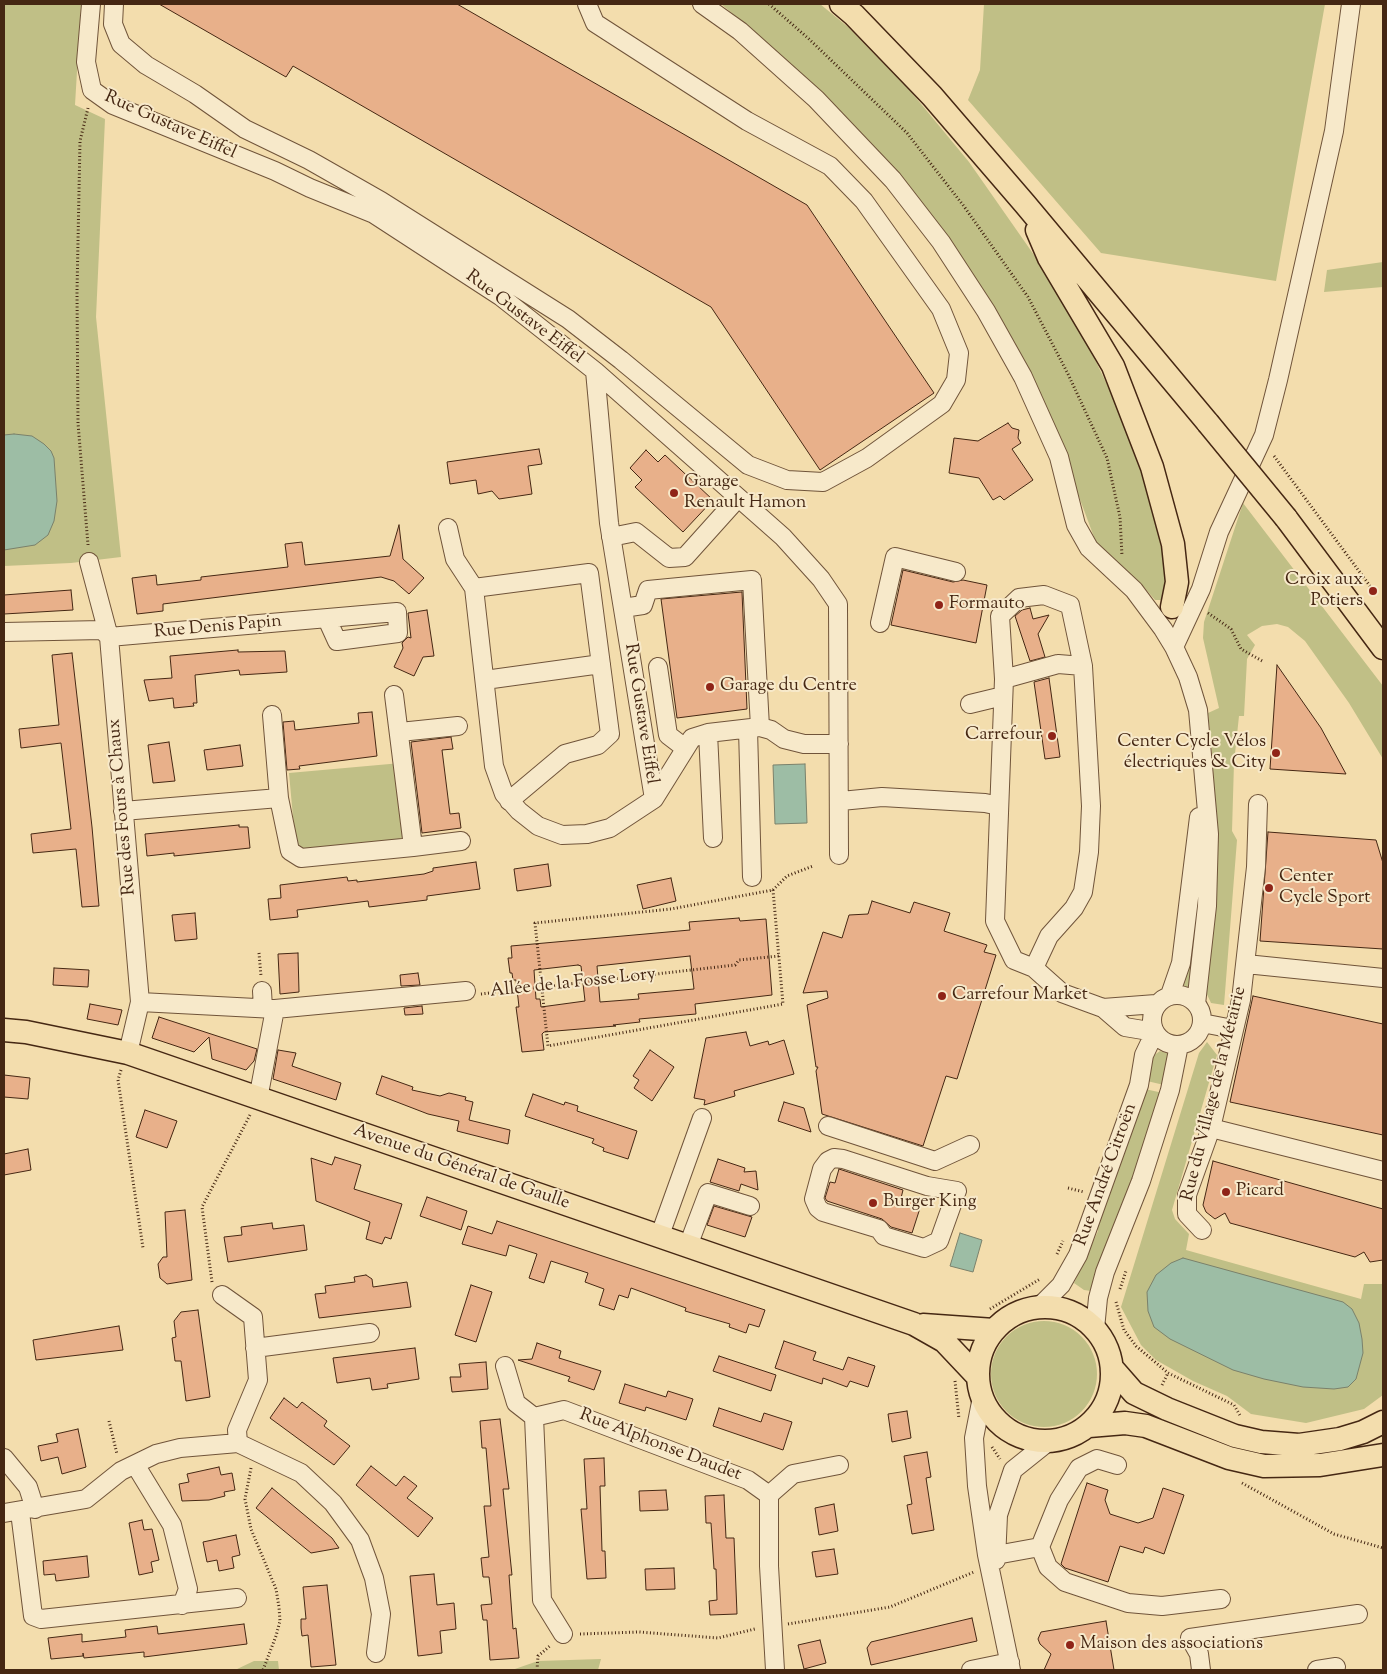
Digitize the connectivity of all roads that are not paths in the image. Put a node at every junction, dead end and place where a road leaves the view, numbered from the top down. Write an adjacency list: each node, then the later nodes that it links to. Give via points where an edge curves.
1 (92, 4): 8 (street, Rue Gustave Eiffel, via 86,62 92,90 113,104 374,214 500,296)
2 (114, 4): 3 (street, via 113,24 121,44 146,65 195,94 244,129 309,160 381,201 568,319 748,465 787,480 823,482 867,458 942,404 956,380 959,353 941,310 864,201 830,166 747,121 595,23)
3 (587, 4)
4 (702, 4): 20 (street, via 740,31 816,99 893,180 941,242 986,311 1023,377 1059,457 1076,525 1089,548 1134,590)
5 (841, 4): 7 (main road, via 932,96)
6 (1351, 4): 15 (street, via 1334,131 1264,435 1219,532)
7 (1025, 204): 16 (main road, via 1049,258 1113,366 1152,467 1173,544 1177,582); 24 (main road, bridge, via 1286,518)
8 (595, 370): 9 (street); 11 (street, Rue Gustave Eiffel)
9 (738, 498): 11 (street, via 685,557 669,558 636,532); 37 (street, via 796,551 838,604)
10 (448, 528): 14 (street, via 454,559)
11 (611, 537): 17 (street, Rue Gustave Eiffel)
12 (90, 562): 22 (street, Rue des Fours à Chaux)
13 (956, 572): 19 (street, via 895,558)
14 (474, 588): 25 (street, via 588,573); 28 (street)
15 (1201, 588): 16 (street); 23 (street)
16 (1172, 607): 20 (street)
17 (623, 608): 34 (street, via 643,605 648,590 752,580); 41 (street, Rue Gustave Eiffel)
18 (327, 619): 22 (street, Rue Denis Papin)
19 (880, 623)
20 (1163, 629): 23 (street)
21 (4, 632): 22 (street, via 102,630)
22 (109, 637): 46 (street, Rue des Fours à Chaux)
23 (1174, 647): 39 (street, via 1198,710)
24 (1383, 648)
25 (601, 664): 28 (street); 42 (street, via 610,734 598,745 565,754)
26 (1083, 666): 29 (street, via 1058,664); 29 (street, via 1070,605 1044,595 1019,598 1000,616); 53 (street, via 1091,806 1083,892 1074,908 1049,936)
27 (658, 667): 38 (street, via 668,735)
28 (484, 680): 42 (street, via 494,766 504,794)
29 (1004, 687): 31 (street); 45 (street)
30 (394, 695): 35 (street)
31 (970, 704)
32 (272, 714): 40 (street)
33 (458, 726): 35 (street)
34 (754, 728): 36 (street); 37 (street, via 771,730 784,739 804,744); 51 (street)
35 (400, 732): 49 (street)
36 (708, 733): 38 (street, via 692,738); 47 (street)
37 (839, 744): 43 (street)
38 (685, 748): 41 (street)
39 (1203, 780): 56 (street, via 1181,963); 59 (street, via 1209,843)
40 (279, 798): 46 (street); 49 (street, via 290,851 300,858)
41 (654, 799): 42 (street, via 610,828 587,834 562,835 538,826)
42 (510, 801)
43 (841, 801): 45 (street, via 882,797); 50 (street)
44 (1258, 804): 52 (street, Rue du Village de la Métairie, via 1256,867)
45 (999, 806): 53 (street, via 995,921 1014,960)
46 (123, 811): 57 (street, Rue des Fours à Chaux)
47 (713, 838)
48 (461, 842): 49 (street)
49 (413, 848)
50 (840, 856)
51 (752, 877)
52 (1246, 964): 54 (street); 62 (street, Rue du Village de la Métairie)
53 (1034, 968): 60 (street, via 1062,994)
54 (1383, 978)
55 (466, 991): 58 (street, Allée de la Fosse Lory)
56 (1163, 1000): 59 (street, via 1184,995); 60 (street); 64 (street, via 1151,1018)
57 (140, 1002): 58 (street, Allée de la Fosse Lory); 66 (street, Rue des Fours à Chaux)
58 (267, 1003): 67 (street)
59 (1196, 1004): 61 (street)
60 (1103, 1008): 64 (street, via 1125,1027)
61 (1202, 1023): 62 (street); 65 (street, via 1194,1038)
62 (1233, 1029): 70 (street, Rue du Village de la Métairie)
63 (4, 1030): 66 (main road, Avenue du Général de Gaulle)
64 (1155, 1032): 65 (street, via 1165,1042); 79 (street, Rue André Citroën, via 1144,1055 1139,1085 1078,1254 1061,1285)
65 (1179, 1045): 81 (street, Rue André Citroën, via 1158,1127 1105,1272)
66 (128, 1053): 67 (main road, Avenue du Général de Gaulle)
67 (258, 1099): 76 (main road, Avenue du Général de Gaulle)
68 (702, 1118): 76 (street)
69 (828, 1126): 71 (street, via 935,1161)
70 (1211, 1128): 72 (street); 75 (street, Rue du Village de la Métairie, via 1187,1196 1187,1214)
71 (970, 1145)
72 (1383, 1172)
73 (956, 1195): 73 (street, via 834,1158 822,1169 814,1199 823,1212 879,1229 884,1236 924,1248 939,1241)
74 (750, 1206): 77 (street, via 708,1193)
75 (1202, 1230)
76 (660, 1235): 77 (main road, Avenue du Général de Gaulle)
77 (688, 1246): 80 (main road, Avenue du Général de Gaulle)
78 (222, 1295): 84 (street, via 253,1317)
79 (1039, 1307): 81 (main road, via 1070,1311); 82 (main road, via 1007,1318)
80 (914, 1324): 82 (main road, Avenue du Général de Gaulle); 87 (main road, Avenue du Général de Gaulle, via 944,1341)
81 (1095, 1329): 86 (main road, via 1104,1341)
82 (994, 1330): 87 (main road, via 979,1360)
83 (370, 1333): 84 (street)
84 (256, 1348): 92 (street, via 258,1380 237,1430)
85 (505, 1366): 88 (street, via 516,1403)
86 (1113, 1369): 89 (main road, via 1134,1393 1167,1410 1235,1436 1262,1442 1299,1445 1340,1439); 90 (main road, via 1108,1401)
87 (980, 1387): 91 (main road, via 997,1421 1008,1431 1034,1441); 105 (street, via 974,1443 977,1486 987,1555)
88 (534, 1417): 98 (street, Rue Alphonse Daudet, via 564,1410 748,1480); 107 (street, via 542,1600)
89 (1383, 1422)
90 (1089, 1426): 91 (main road, via 1070,1437); 93 (main road, via 1126,1423 1146,1426 1229,1458 1264,1466 1320,1465)
91 (1048, 1442): 101 (street, via 1013,1470 998,1514)
92 (238, 1443): 97 (street, via 180,1448 156,1454); 108 (street, via 301,1473 333,1503 360,1540 374,1578 381,1614)
93 (1383, 1454)
94 (4, 1458): 99 (street, via 28,1487)
95 (839, 1465): 98 (street, via 793,1474)
96 (1117, 1465): 100 (street, via 1097,1459 1079,1468 1060,1500)
97 (128, 1469): 99 (street, via 86,1499); 104 (street, via 172,1524 188,1589)
98 (769, 1495): 111 (street)
99 (20, 1512): 104 (street, via 33,1616 41,1618)
100 (1040, 1547): 101 (street); 103 (street, via 1048,1567 1065,1582 1128,1604 1162,1606)
101 (996, 1555): 105 (street)
102 (237, 1598): 104 (street)
103 (1221, 1599)
104 (182, 1605)
105 (1001, 1612): 109 (street)
106 (1358, 1614): 113 (street, via 1190,1638 1199,1654)
107 (564, 1634)
108 (376, 1653)
109 (1011, 1666): 112 (street)
110 (1336, 1667): 114 (street)
111 (775, 1670)
112 (971, 1670)
113 (1201, 1670)
114 (1317, 1670)

